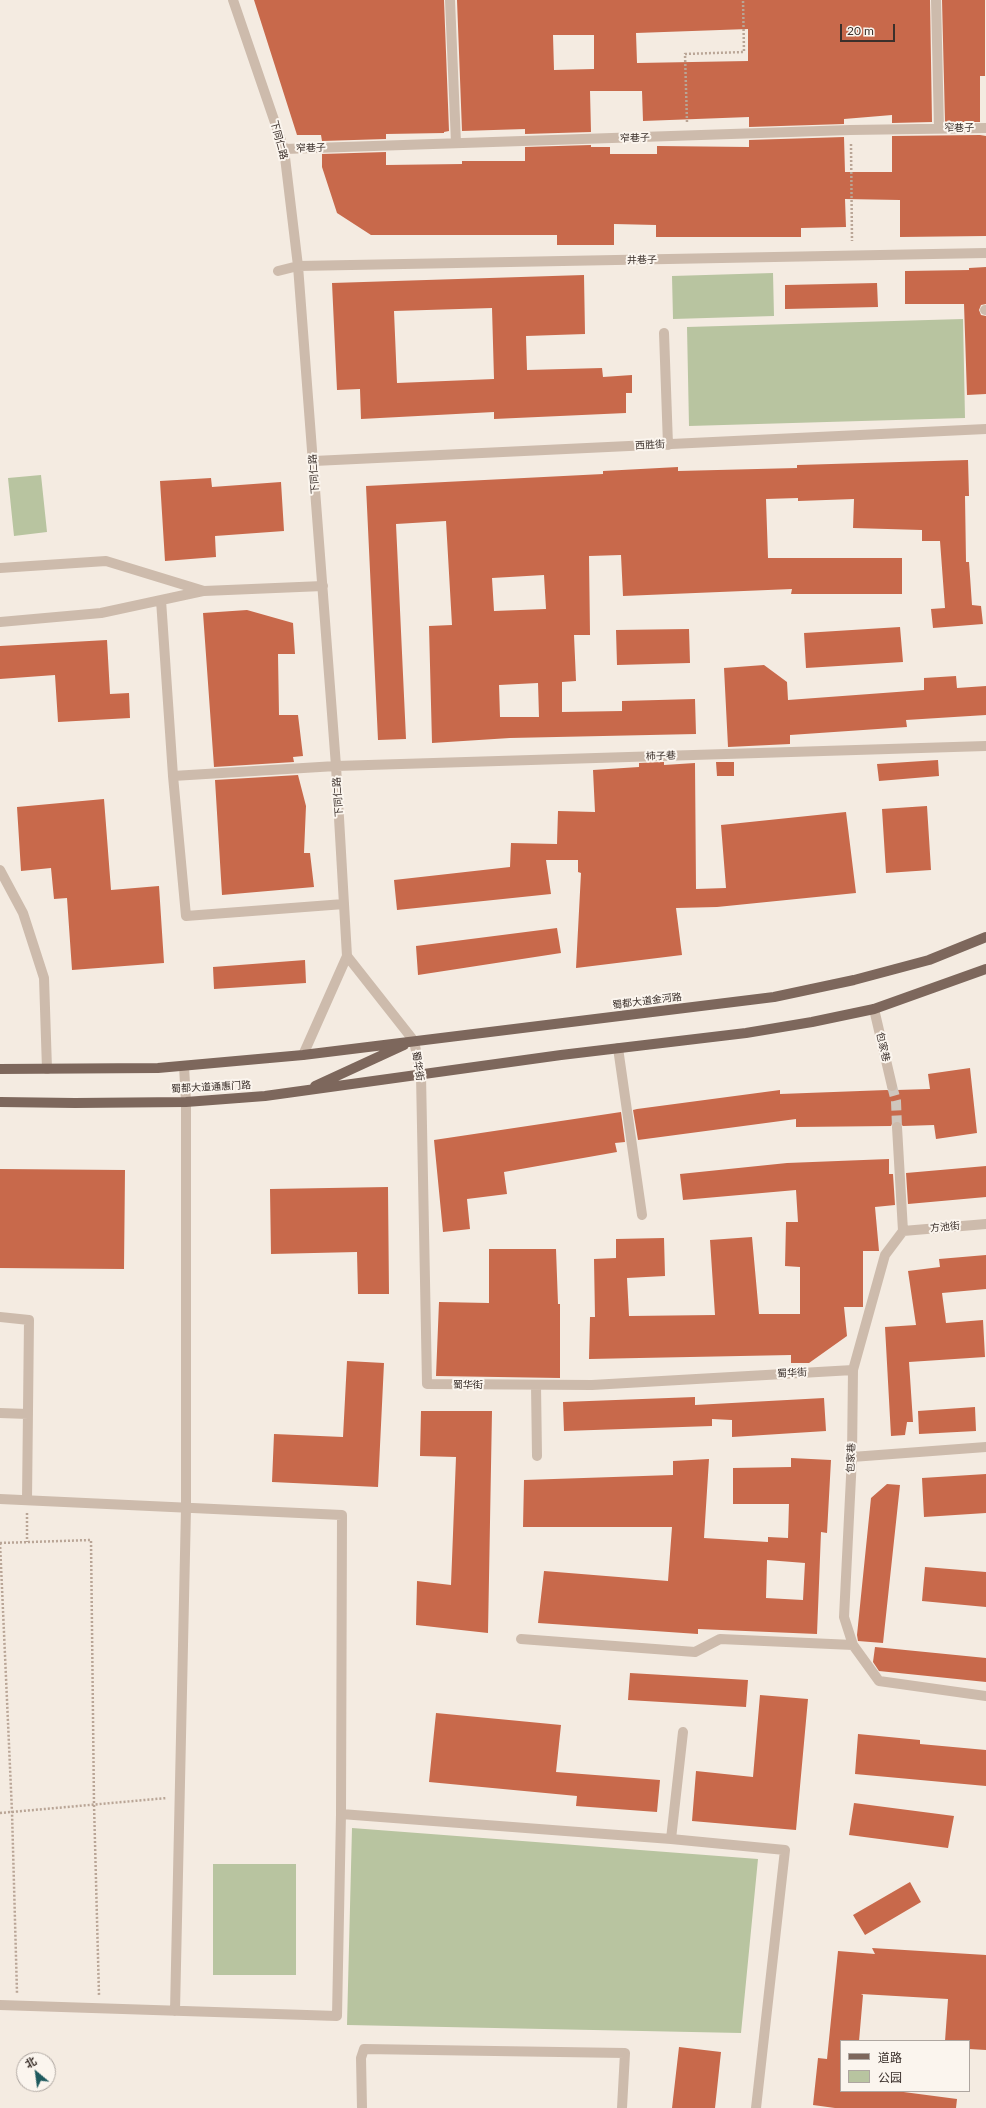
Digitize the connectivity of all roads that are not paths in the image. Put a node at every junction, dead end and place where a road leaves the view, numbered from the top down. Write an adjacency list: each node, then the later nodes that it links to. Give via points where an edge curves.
1 (233, 0): 7 (street, 下同仁路)
2 (450, 0): 6 (street)
3 (936, 0): 4 (street)
4 (939, 128): 5 (street, 窄巷子); 6 (street, 窄巷子)
5 (986, 128)
6 (456, 143): 7 (street, 窄巷子)
7 (284, 149): 9 (street, 下同仁路)
8 (986, 253): 9 (street, 井巷子)
9 (298, 266): 10 (street, 井巷子); 14 (street, 下同仁路)
10 (278, 271)
11 (664, 333): 13 (street)
12 (986, 429): 13 (street, 西胜街)
13 (668, 444): 14 (street, 西胜街)
14 (314, 462): 16 (street, 下同仁路)
15 (0, 568): 17 (street, via 106,561)
16 (323, 586): 17 (street); 21 (street, 下同仁路)
17 (204, 591): 18 (street)
18 (161, 600): 19 (street, via 101,613); 22 (street)
19 (0, 622)
20 (986, 746): 21 (street, 柿子巷)
21 (336, 766): 22 (street, 柿子巷); 24 (street, 下同仁路)
22 (173, 776): 24 (street, via 186,916)
23 (0, 870): 34 (street, via 23,912 44,978)
24 (344, 904): 26 (street, 下同仁路)
25 (986, 938): 29 (main road, 蜀都大道金河路, via 929,960 854,980 774,997)
26 (348, 956): 29 (street); 31 (street, 下同仁路)
27 (986, 969): 28 (main road)
28 (874, 1009): 30 (main road, via 746,1033); 36 (street, 包家巷)
29 (414, 1041): 31 (main road, 蜀都大道金河路); 35 (street, 蜀华街); 37 (main road)
30 (618, 1048): 35 (main road); 41 (street)
31 (303, 1055): 32 (main road)
32 (184, 1066): 34 (main road); 39 (street)
33 (0, 1069): 34 (main road)
34 (47, 1069)
35 (421, 1075): 37 (main road, 蜀都大道通惠门路); 46 (street, 蜀华街, via 427,1384)
36 (892, 1086)
37 (306, 1091): 39 (main road, 蜀都大道通惠门路)
38 (0, 1102): 39 (main road, 蜀都大道通惠门路)
39 (186, 1102): 54 (street)
40 (897, 1127): 43 (street)
41 (642, 1215)
42 (986, 1224): 43 (street, 方池街)
43 (903, 1230): 45 (street, 包家巷, via 885,1255)
44 (0, 1317): 48 (street, via 29,1320)
45 (854, 1370): 46 (street, 蜀华街, via 592,1385); 51 (street, 包家巷)
46 (536, 1385): 50 (street)
47 (0, 1413): 48 (street)
48 (28, 1414): 53 (street)
49 (986, 1447): 51 (street)
50 (537, 1456)
51 (852, 1457): 56 (street, 包家巷, via 844,1617)
52 (0, 1499): 53 (street)
53 (27, 1500): 54 (street)
54 (186, 1508): 59 (street, via 342,1515); 62 (street)
55 (521, 1639): 56 (street, via 695,1652 720,1639)
56 (852, 1645): 57 (street, 包家巷, via 879,1681)
57 (986, 1696)
58 (683, 1732): 60 (street)
59 (341, 1814): 60 (street); 62 (street, via 337,2016)
60 (671, 1839): 65 (street, via 785,1850)
61 (0, 2005): 62 (street)
62 (175, 2011)
63 (362, 2108): 64 (street, via 360,2058 364,2049 625,2053)
64 (622, 2108)
65 (756, 2108)

